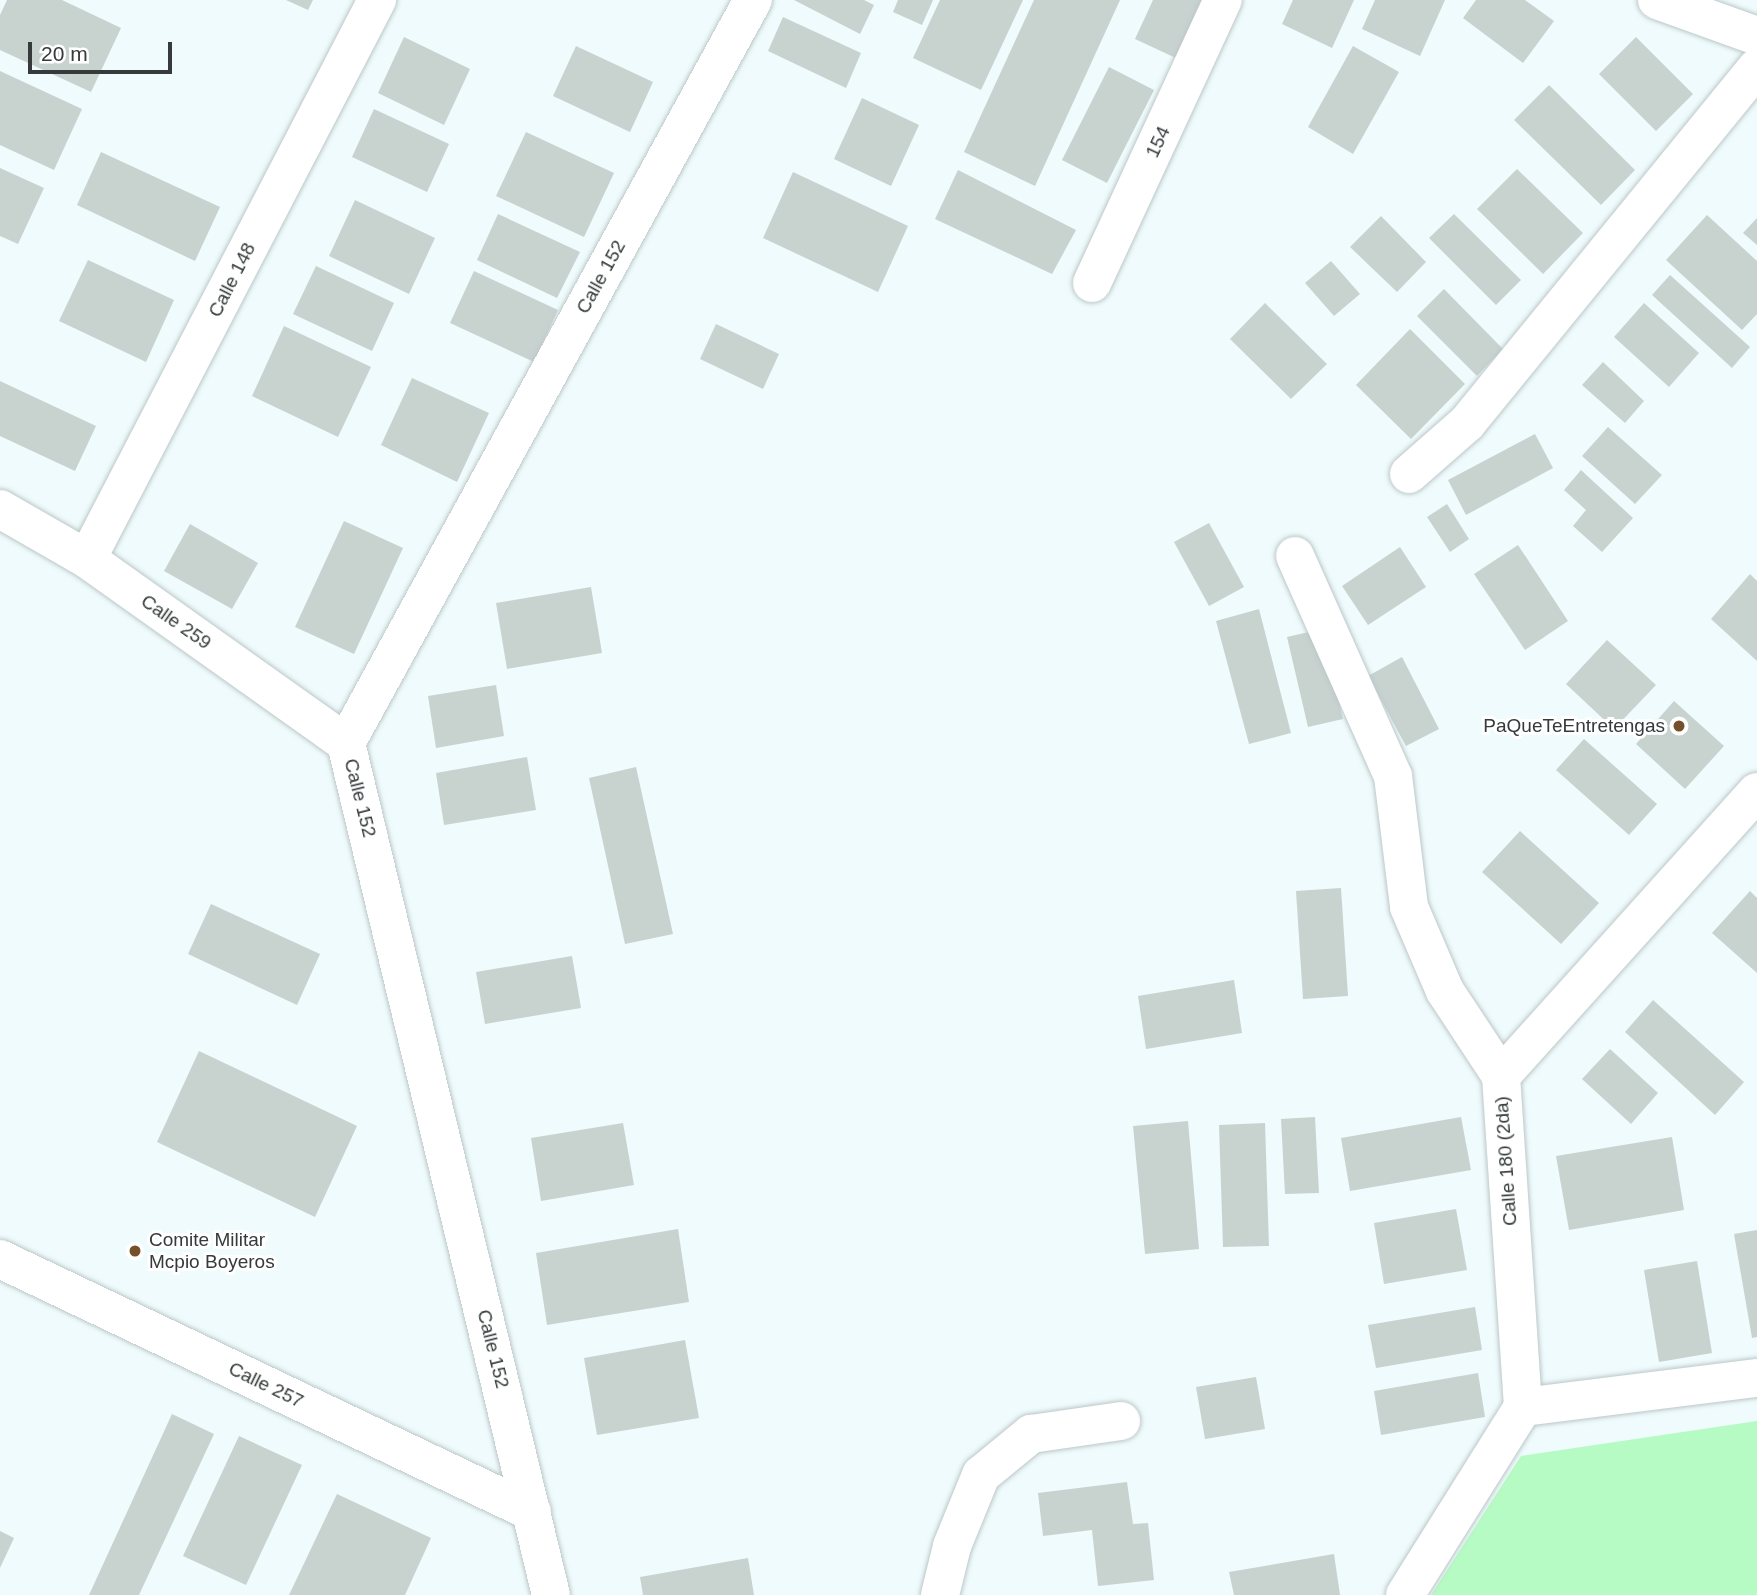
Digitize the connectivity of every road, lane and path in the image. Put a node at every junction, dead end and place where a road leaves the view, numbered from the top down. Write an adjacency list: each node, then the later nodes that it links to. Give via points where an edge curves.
1 (377, 0): 11 (street, Calle 148)
2 (753, 0): 12 (street, Calle 152)
3 (1223, 0): 7 (street, 154)
4 (1657, 0): 5 (street)
5 (1757, 36)
6 (1757, 68): 8 (street, via 1467,423)
7 (1092, 284)
8 (1409, 474)
9 (0, 509): 11 (street, Calle 259)
10 (1295, 556): 14 (street, via 1393,776 1409,906 1445,990)
11 (87, 559): 12 (street, Calle 259)
12 (346, 743): 19 (street, Calle 152)
13 (1757, 792): 14 (street, Calle 180 (2da))
14 (1501, 1076): 17 (street, Calle 180 (2da))
15 (0, 1259): 19 (street, Calle 257)
16 (1757, 1378): 17 (street)
17 (1523, 1407): 22 (street)
18 (1121, 1421): 21 (street, via 1031,1434 981,1475 952,1546)
19 (532, 1512): 20 (street, Calle 152)
20 (551, 1595)
21 (940, 1595)
22 (1405, 1595)

